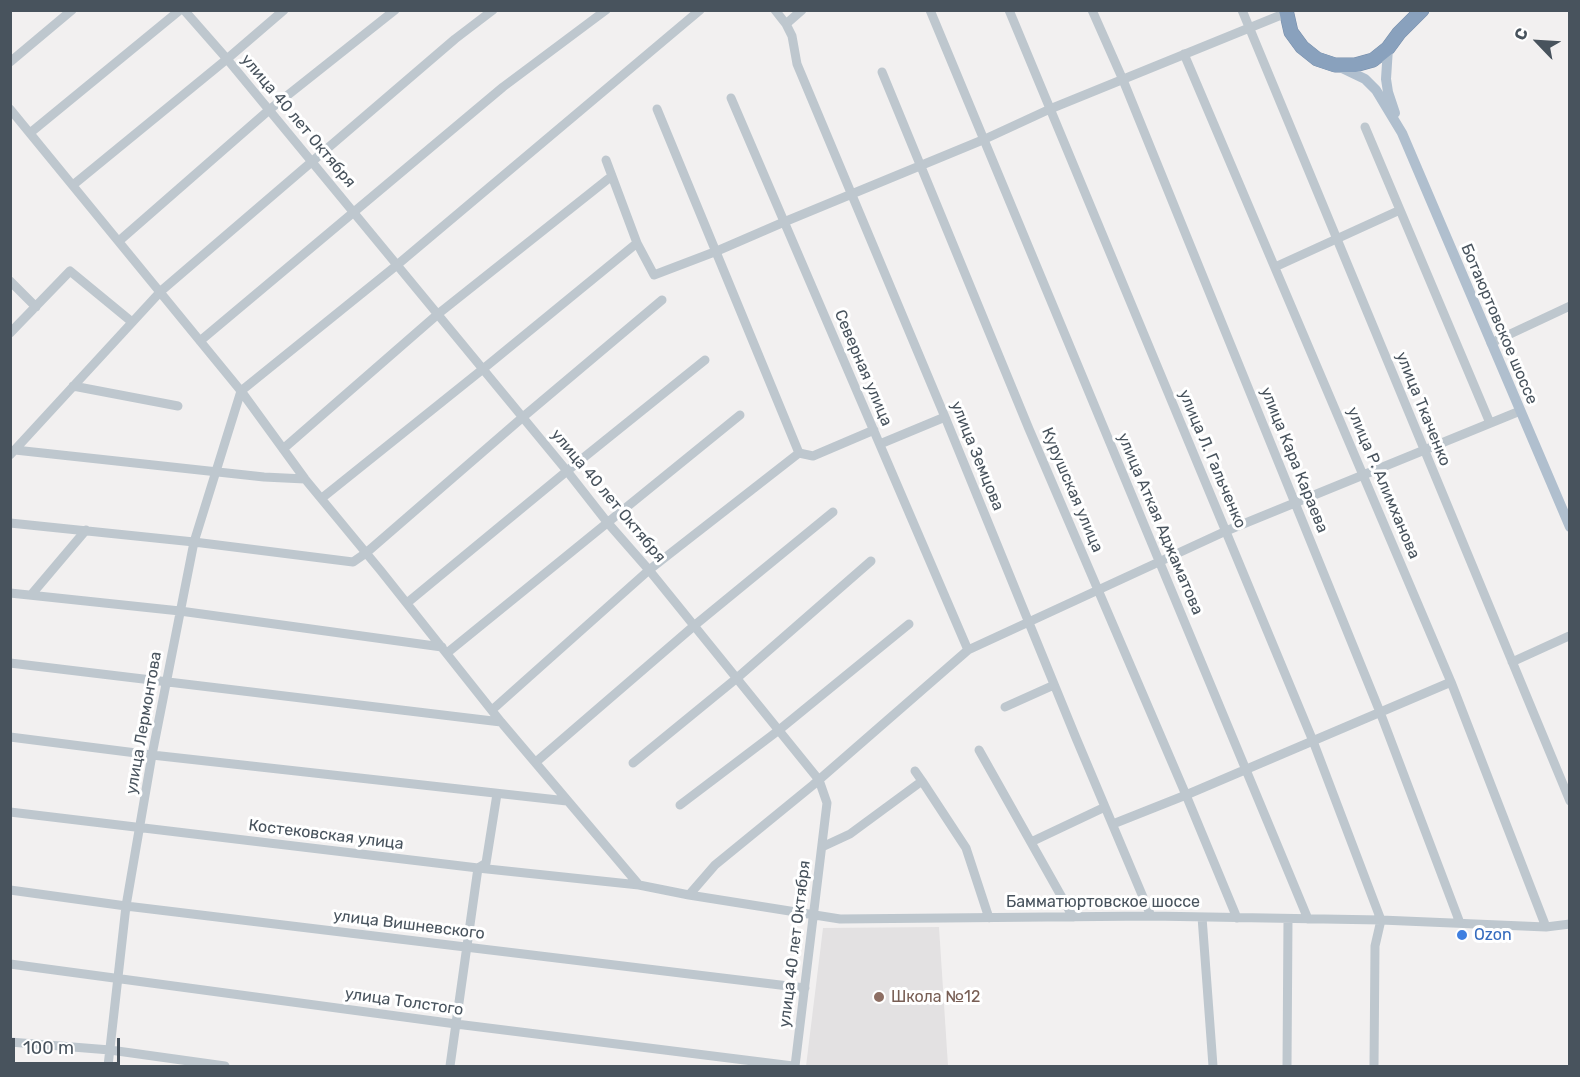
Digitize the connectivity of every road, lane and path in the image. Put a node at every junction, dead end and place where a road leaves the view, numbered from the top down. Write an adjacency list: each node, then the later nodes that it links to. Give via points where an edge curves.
1 (72, 10): 24 (street)
2 (180, 10): 34 (street)
3 (184, 10): 23 (street, улица 40 лет Октября)
4 (284, 10): 23 (street)
5 (394, 10): 32 (street)
6 (493, 10): 38 (street)
7 (606, 10): 44 (street, via 503,87)
8 (700, 10): 50 (street)
9 (775, 10): 18 (street, улица Земцова)
10 (802, 10): 18 (street)
11 (930, 10): 36 (street, улица Аткая Аджаматова)
12 (1009, 10): 31 (street, улица Л. Гальченко)
13 (1092, 10): 27 (street, улица Кара Караева)
14 (1242, 10): 19 (street, улица Ткаченко)
15 (1405, 10): 20 (highway)
16 (1422, 10): 20 (highway)
17 (1286, 12): 19 (street); 25 (highway, via 1291,32 1302,47 1317,59)
18 (786, 24): 42 (street, улица Земцова, via 797,64)
19 (1250, 28): 22 (street); 46 (street, улица Ткаченко)
20 (1399, 33): 21 (highway)
21 (1388, 48): 25 (highway, via 1364,63); 35 (main road, via 1386,79)
22 (1184, 54): 27 (street); 51 (street, улица Р. Алимханова)
23 (227, 59): 32 (street, улица 40 лет Октября); 41 (street)
24 (10, 62)
25 (1335, 65): 35 (main road, via 1365,79 1376,90)
26 (882, 72): 39 (street, Курушская улица)
27 (1123, 80): 31 (street); 83 (street, улица Кара Караева)
28 (731, 98): 45 (street, Северная улица)
29 (10, 109): 34 (street)
30 (657, 109): 49 (street)
31 (1050, 109): 36 (street); 89 (street, улица Л. Гальченко)
32 (269, 110): 38 (street, улица 40 лет Октября); 47 (street)
33 (1365, 127): 43 (street)
34 (30, 133): 41 (street)
35 (1401, 134): 61 (main road, Ботаюртовское шоссе)
36 (985, 139): 39 (street); 93 (street, улица Аткая Аджаматова)
37 (606, 160): 48 (street)
38 (312, 162): 44 (street, улица 40 лет Октября); 53 (street)
39 (921, 165): 42 (street); 95 (street, Курушская улица)
40 (608, 179): 57 (street)
41 (73, 185): 47 (street)
42 (851, 195): 45 (street); 70 (street, улица Земцова)
43 (1400, 210): 46 (street); 71 (street)
44 (354, 213): 50 (street, улица 40 лет Октября); 60 (street)
45 (784, 222): 49 (street); 72 (street, Северная улица)
46 (1337, 239): 51 (street); 75 (street, улица Ткаченко)
47 (119, 241): 53 (street)
48 (637, 243): 49 (street, via 654,275); 63 (street)
49 (717, 251): 77 (street)
50 (397, 265): 57 (street, улица 40 лет Октября); 65 (street)
51 (1275, 267): 80 (street, улица Р. Алимханова)
52 (10, 281): 56 (street)
53 (160, 291): 58 (street); 60 (street)
54 (662, 300): 69 (street)
55 (1569, 306): 61 (street)
56 (36, 307): 58 (street, via 70,271); 59 (street)
57 (438, 314): 63 (street, улица 40 лет Октября); 74 (street)
58 (132, 322): 64 (street)
59 (10, 333)
60 (200, 340): 65 (street)
61 (1491, 343): 67 (main road, Ботаюртовское шоссе)
62 (705, 360): 78 (street)
63 (483, 369): 69 (street, улица 40 лет Октября); 82 (street)
64 (73, 386): 66 (street); 76 (street)
65 (241, 391): 74 (street); 79 (street, улица Лермонтова)
66 (178, 406)
67 (1520, 411): 71 (street); 87 (main road, Ботаюртовское шоссе)
68 (740, 415): 85 (street)
69 (523, 417): 78 (street, улица 40 лет Октября); 91 (street)
70 (945, 417): 73 (street); 100 (street, улица Земцова)
71 (1490, 423): 75 (street)
72 (874, 430): 73 (street, Северная улица); 77 (street, via 813,456)
73 (880, 444): 105 (street, Северная улица)
74 (283, 449): 81 (street)
75 (1424, 450): 80 (street); 106 (street, улица Ткаченко)
76 (13, 452): 79 (street)
77 (799, 453): 94 (street)
78 (567, 471): 85 (street, улица 40 лет Октября); 98 (street)
79 (215, 472): 81 (street); 90 (street, улица Лермонтова)
80 (1363, 476): 83 (street); 110 (street, улица Р. Алимханова)
81 (305, 479): 82 (street)
82 (322, 498): 91 (street)
83 (1295, 502): 89 (street); 114 (street, улица Кара Караева)
84 (833, 512): 102 (street)
85 (607, 522): 94 (street, улица 40 лет Октября); 104 (street)
86 (10, 523): 88 (street)
87 (1569, 527)
88 (86, 531): 90 (street); 97 (street)
89 (1226, 531): 93 (street); 118 (street, улица Л. Гальченко)
90 (194, 542): 91 (street, via 353,562); 99 (street, улица Лермонтова)
91 (366, 553): 98 (street)
92 (871, 561): 108 (street)
93 (1160, 561): 95 (street); 123 (street, улица Аткая Аджаматова)
94 (649, 570): 102 (street, улица 40 лет Октября); 113 (street)
95 (1099, 591): 100 (street); 128 (street, Курушская улица)
96 (10, 593): 97 (street)
97 (31, 595): 99 (street)
98 (407, 603): 104 (street)
99 (180, 611): 104 (street); 109 (street, улица Лермонтова)
100 (1029, 622): 105 (street); 111 (street, улица Земцова)
101 (909, 624): 116 (street)
102 (695, 626): 108 (street, улица 40 лет Октября); 121 (street)
103 (1569, 636): 106 (street)
104 (444, 650): 113 (street)
105 (968, 650): 125 (street)
106 (1512, 662): 130 (street, улица Ткаченко)
107 (10, 663): 109 (street)
108 (737, 678): 116 (street, улица 40 лет Октября); 122 (street)
109 (167, 682): 115 (street); 120 (street, улица Лермонтова)
110 (1451, 682): 114 (street); 154 (street, улица Р. Алимханова)
111 (1054, 685): 112 (street); 132 (street, улица Земцова)
112 (1005, 707)
113 (492, 710): 115 (street)
114 (1380, 712): 118 (street); 152 (street, улица Кара Караева)
115 (501, 723): 121 (street)
116 (779, 730): 125 (street, улица 40 лет Октября); 131 (street)
117 (10, 737): 120 (street)
118 (1313, 741): 123 (street); 151 (street, улица Л. Гальченко)
119 (979, 750): 136 (street)
120 (153, 755): 127 (street); 135 (street, улица Лермонтова)
121 (536, 762): 129 (street)
122 (633, 763)
123 (1246, 768): 128 (street); 150 (street, улица Аткая Аджаматова)
124 (915, 771): 126 (street)
125 (819, 780): 137 (street, улица 40 лет Октября, via 827,803); 141 (street, via 715,865)
126 (922, 781): 137 (street, via 850,834); 147 (street, via 966,848)
127 (497, 794): 129 (street); 138 (street, via 486,863)
128 (1186, 795): 134 (street); 148 (street, Курушская улица)
129 (567, 801): 139 (street)
130 (1569, 801)
131 (680, 805)
132 (1106, 807): 134 (street, улица Земцова); 136 (street)
133 (10, 812): 135 (street, Костековская улица)
134 (1113, 824): 144 (street, улица Земцова)
135 (140, 828): 138 (street, Костековская улица); 142 (street, улица Лермонтова)
136 (1031, 842): 145 (street)
137 (822, 847): 143 (street, улица 40 лет Октября)
138 (478, 868): 139 (street, Костековская улица); 155 (street)
139 (639, 885): 141 (street, Бамматюртовское шоссе)
140 (10, 890): 142 (street, улица Вишневского)
141 (689, 895): 143 (street, Бамматюртовское шоссе)
142 (126, 906): 155 (street, улица Вишневского); 157 (street, улица Лермонтова)
143 (813, 915): 147 (street, Бамматюртовское шоссе, via 840,919); 158 (street, улица 40 лет Октября)
144 (1151, 916): 145 (street, Бамматюртовское шоссе); 146 (street, Бамматюртовское шоссе)
145 (1073, 917): 147 (street, Бамматюртовское шоссе)
146 (1202, 917): 148 (street, Бамматюртовское шоссе); 166 (street)
147 (990, 918)
148 (1237, 918): 149 (street, Бамматюртовское шоссе)
149 (1288, 919): 150 (street, Бамматюртовское шоссе); 167 (street)
150 (1308, 919): 151 (street, Бамматюртовское шоссе)
151 (1382, 920): 152 (street, Бамматюртовское шоссе); 168 (street, via 1376,946)
152 (1461, 923): 154 (street, Бамматюртовское шоссе)
153 (1569, 924): 154 (street, Бамматюртовское шоссе)
154 (1546, 927)
155 (467, 947): 158 (street, улица Вишневского); 159 (street)
156 (10, 964): 157 (street, улица Толстого)
157 (118, 978): 159 (street, улица Толстого); 161 (street, улица Лермонтова)
158 (805, 988): 165 (street, улица 40 лет Октября)
159 (456, 1024): 164 (street); 165 (street, улица Толстого)
160 (10, 1042): 161 (street)
161 (110, 1050): 162 (street, улица Лермонтова); 163 (street)
162 (108, 1066)
163 (225, 1066)
164 (450, 1066)
165 (794, 1066)
166 (1213, 1066)
167 (1287, 1066)
168 (1374, 1066)

